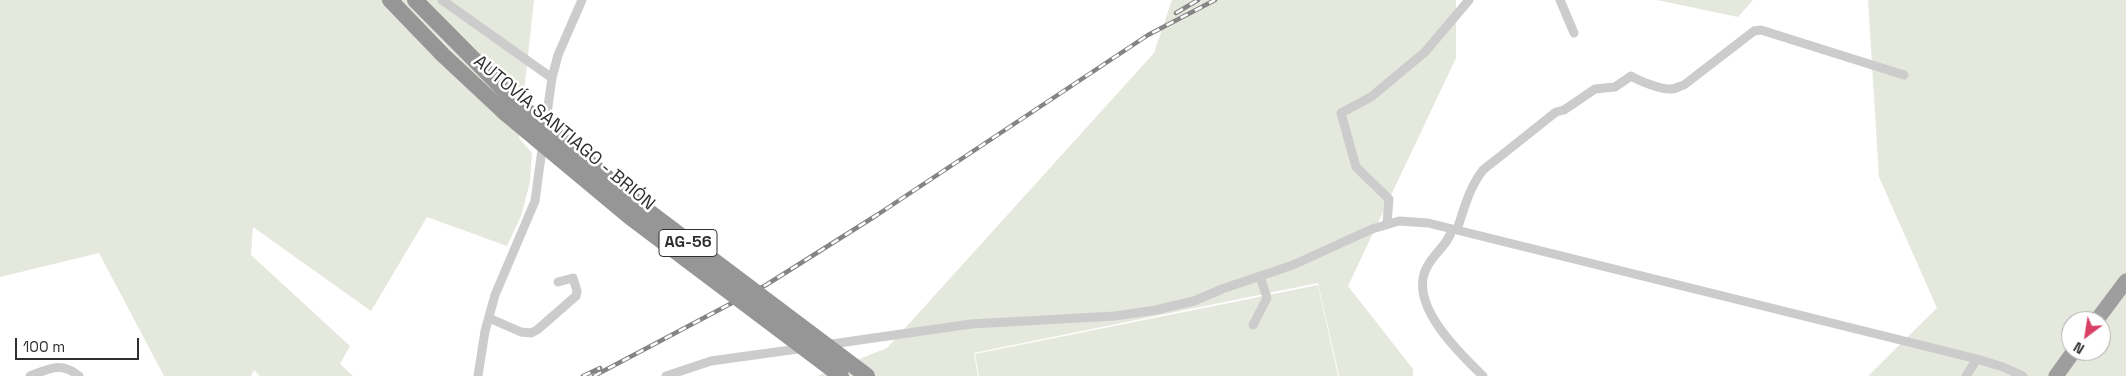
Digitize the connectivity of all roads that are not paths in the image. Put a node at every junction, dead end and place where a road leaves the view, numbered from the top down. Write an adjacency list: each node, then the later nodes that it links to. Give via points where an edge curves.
1 (390, 0): 10 (highway, AUTOVÍA SANTIAGO - BRIÓN / AG-56, via 443,55)
2 (415, 0): 10 (highway, AUTOVÍA SANTIAGO - BRIÓN / AG-56)
3 (442, 0): 9 (street)
4 (582, 0): 9 (street, via 558,55)
5 (1469, 0): 11 (street, via 1425,52 1371,97 1341,113 1356,167 1389,199)
6 (1560, 0): 7 (street)
7 (1574, 34)
8 (1904, 75): 12 (street, via 1761,30 1754,31 1684,85 1672,89 1641,83 1631,76 1615,87 1595,89 1556,112 1483,170 1467,197)
9 (552, 78): 17 (street, via 535,201 495,295)
10 (509, 107): 25 (highway, AUTOVÍA SANTIAGO - BRIÓN / AG-56, bridge, via 630,217); 26 (highway, AUTOVÍA SANTIAGO - BRIÓN / AG-56, bridge)
11 (1387, 223): 12 (street, via 1411,220); 13 (street, via 1293,265)
12 (1455, 230): 19 (street); 27 (street, via 1426,268 1425,300 1436,324)
13 (1260, 276): 18 (street, via 1267,298); 24 (street, via 1194,301 1156,310 970,324 711,362)
14 (2126, 281): 16 (highway)
15 (558, 282): 17 (street, via 574,278 576,296 537,330 520,332)
16 (2104, 311)
17 (489, 318): 23 (street)
18 (1253, 325)
19 (1977, 359): 28 (street); 29 (street)
20 (2066, 361): 30 (highway)
21 (30, 376): 22 (street, via 63,367)
22 (79, 376)
23 (478, 376)
24 (666, 376)
25 (841, 376)
26 (868, 376)
27 (1483, 376)
28 (1966, 376)
29 (2023, 376)
30 (2056, 376)

